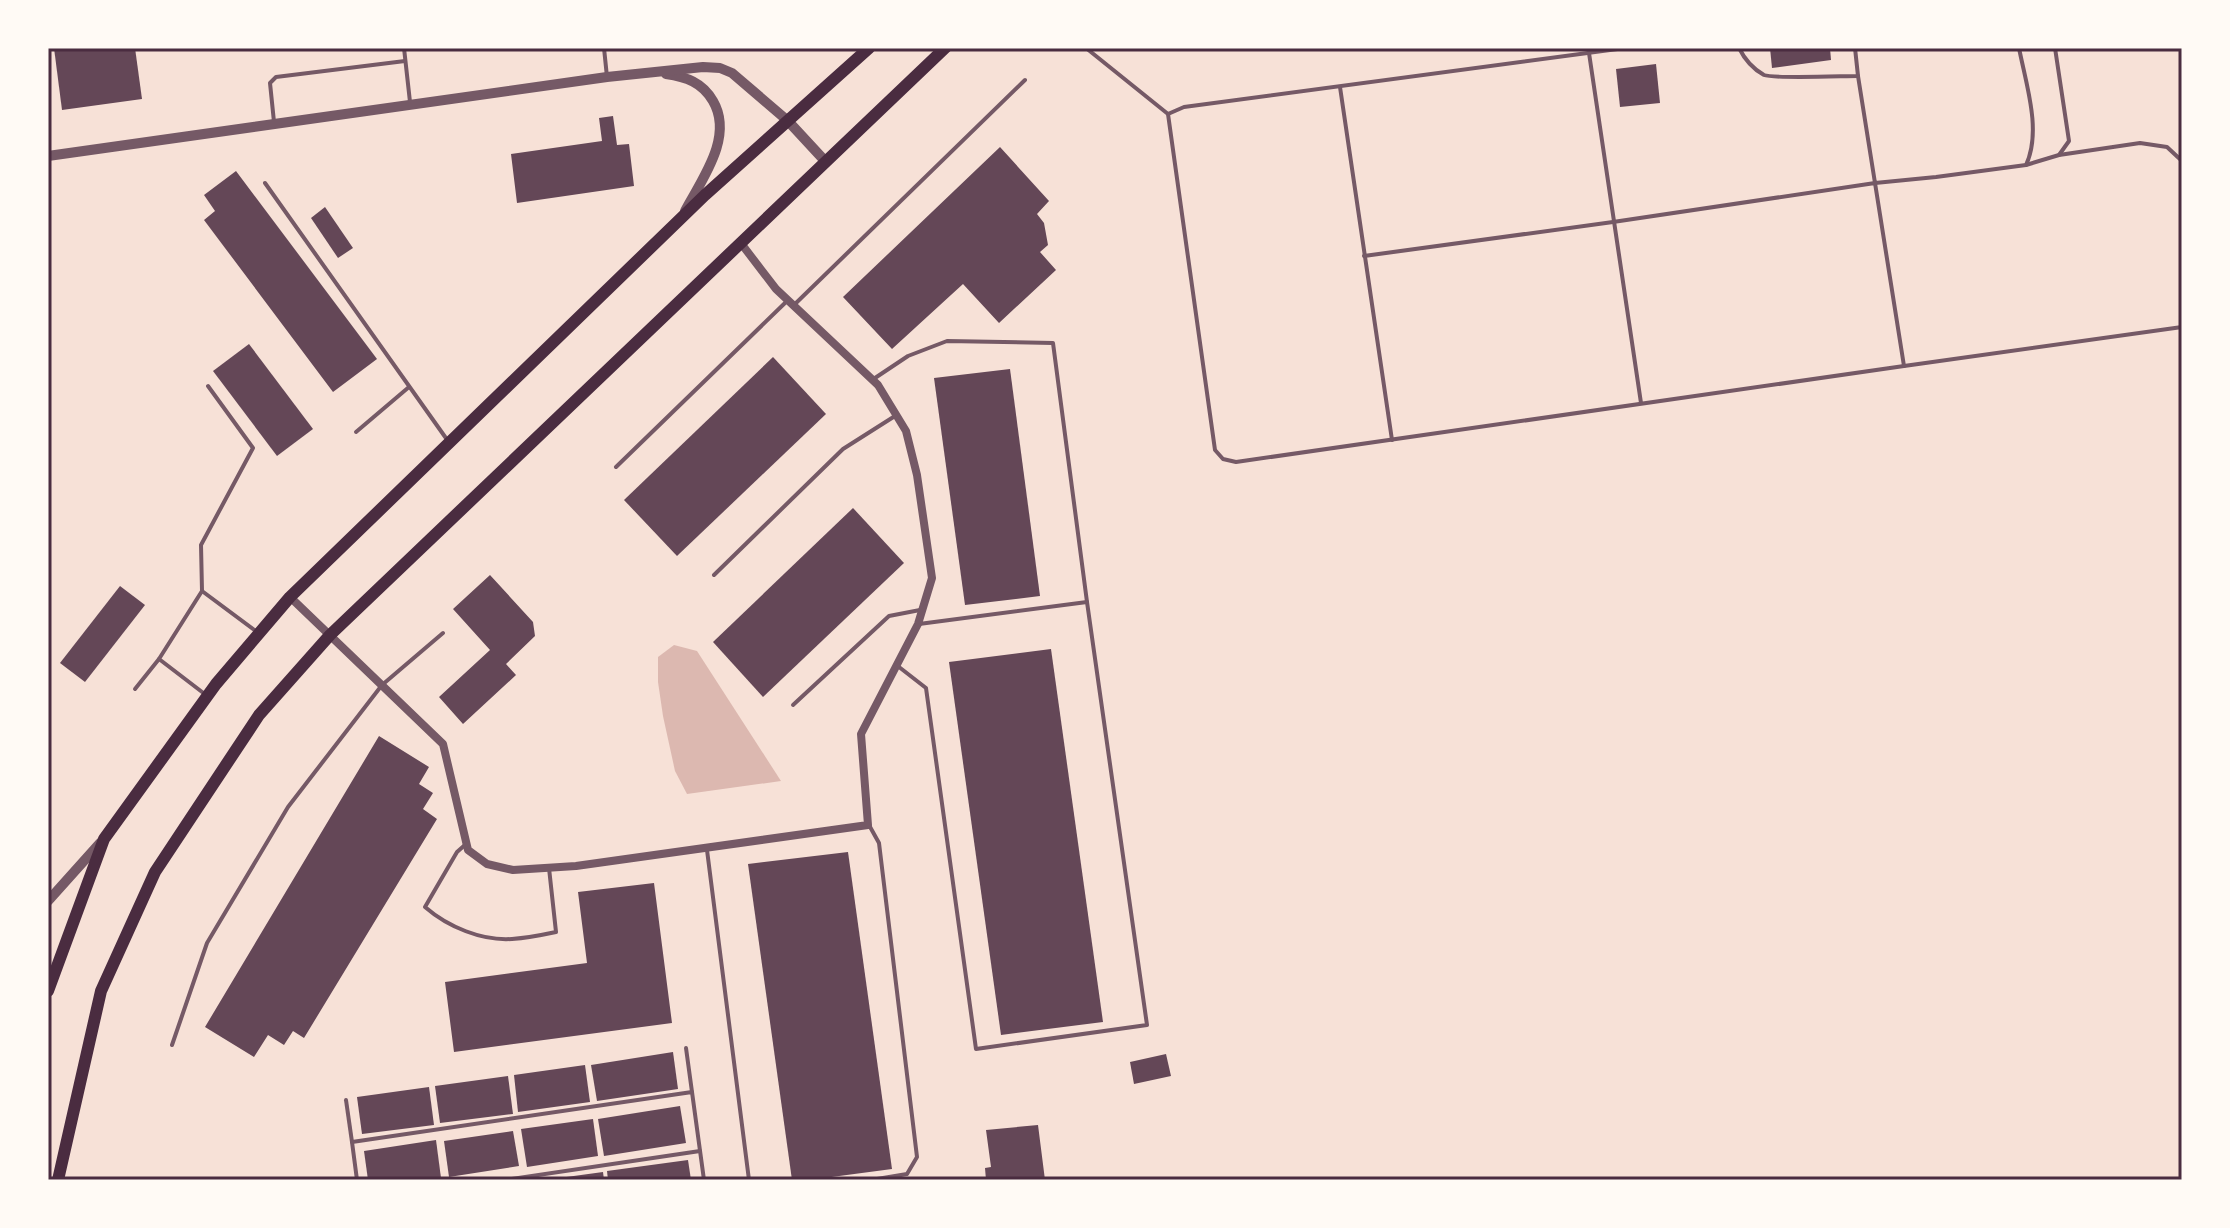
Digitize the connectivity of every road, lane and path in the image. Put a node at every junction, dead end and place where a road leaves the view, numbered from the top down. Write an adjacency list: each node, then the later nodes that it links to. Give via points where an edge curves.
1 (404, 48): 12 (lane)
2 (604, 48): 15 (lane)
3 (869, 48): 20 (main road)
4 (945, 48): 24 (main road)
5 (1086, 48): 19 (lane)
6 (1625, 48): 11 (lane)
7 (1739, 48): 14 (lane, via 1766,76)
8 (1855, 48): 14 (lane)
9 (2019, 48): 26 (lane, via 2031,116 2032,151)
10 (2055, 48): 22 (lane, via 2069,141)
11 (1589, 53): 17 (lane); 30 (lane)
12 (405, 61): 18 (lane); 21 (lane, via 276,77 270,83)
13 (652, 72): 15 (street); 20 (street, via 720,68); 29 (street, via 699,84 720,121 710,165)
14 (1858, 76): 28 (lane)
15 (607, 77): 18 (street)
16 (1025, 80): 33 (lane)
17 (1340, 87): 19 (lane, via 1184,107); 32 (lane)
18 (410, 105): 21 (street)
19 (1168, 114): 42 (lane, via 1215,450 1236,462)
20 (788, 121): 24 (street); 29 (main road)
21 (274, 124): 23 (street)
22 (2059, 155): 25 (lane, via 2140,143 2167,147); 26 (lane)
23 (48, 156)
24 (825, 161): 31 (main road)
25 (2182, 161)
26 (2026, 165): 28 (lane)
27 (265, 183): 38 (lane)
28 (1875, 183): 30 (lane); 35 (lane)
29 (682, 217): 43 (main road)
30 (1613, 222): 32 (lane); 39 (lane)
31 (740, 242): 33 (street); 53 (main road)
32 (1364, 256): 42 (lane)
33 (790, 303): 36 (street); 44 (lane)
34 (2182, 327): 35 (lane)
35 (1904, 366): 39 (lane)
36 (872, 380): 40 (street); 48 (lane, via 908,356 947,341 1053,343)
37 (208, 386): 46 (lane, via 253,448 201,545)
38 (409, 387): 41 (lane); 43 (lane)
39 (1641, 403): 42 (lane)
40 (897, 415): 45 (lane, via 843,449); 49 (street, via 917,475 932,578)
41 (356, 432)
42 (1392, 440)
43 (450, 442): 47 (main road)
44 (616, 467)
45 (714, 575)
46 (202, 591): 52 (lane); 54 (lane)
47 (290, 597): 52 (main road); 53 (street)
48 (1087, 602): 50 (lane); 55 (lane, via 1147,1025 976,1049 926,688)
49 (923, 610): 50 (street); 59 (lane, via 889,616)
50 (918, 624): 55 (street)
51 (443, 633): 56 (lane)
52 (259, 634): 58 (main road)
53 (330, 635): 56 (street); 73 (main road, via 259,715 155,872 101,991)
54 (159, 659): 57 (lane); 58 (lane)
55 (897, 665): 60 (street, via 861,734)
56 (382, 685): 62 (street, via 443,744); 67 (lane, via 288,807 207,943)
57 (135, 689)
58 (208, 696): 61 (main road)
59 (793, 705)
60 (868, 825): 63 (street); 78 (lane, via 879,843 917,1157 907,1174)
61 (104, 839): 65 (street); 66 (main road)
62 (466, 844): 64 (street, via 487,864 513,870); 64 (lane, via 425,907 442,921 479,936 511,939 556,932)
63 (707, 847): 64 (street); 77 (lane)
64 (549, 868)
65 (48, 901)
66 (48, 991)
67 (172, 1045)
68 (686, 1048): 69 (lane)
69 (692, 1092): 71 (lane); 72 (lane)
70 (346, 1100): 71 (lane)
71 (352, 1142): 74 (lane)
72 (700, 1151): 75 (lane); 76 (lane)
73 (58, 1180)
74 (357, 1180)
75 (504, 1180)
76 (704, 1180)
77 (749, 1180)
78 (871, 1180)

